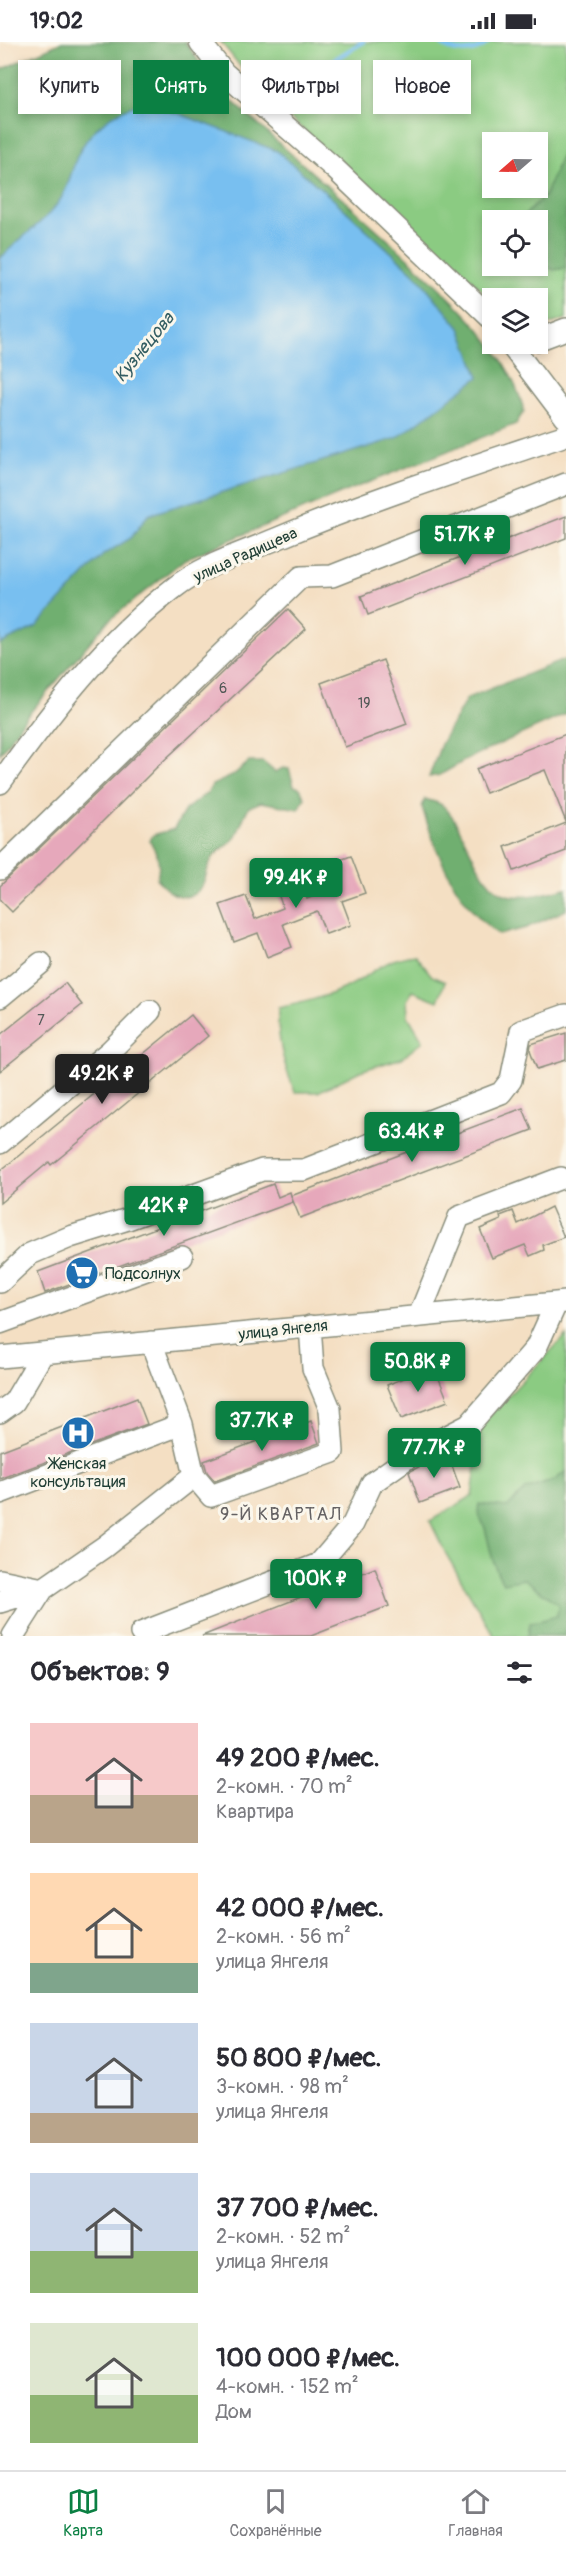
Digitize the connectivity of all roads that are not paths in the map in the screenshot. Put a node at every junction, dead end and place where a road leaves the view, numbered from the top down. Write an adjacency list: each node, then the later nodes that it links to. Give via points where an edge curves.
1 (200, 42): 2 (street, via 224,73 333,167)
2 (482, 309)
3 (566, 329): 4 (street)
4 (548, 336)
5 (523, 354): 6 (street)
6 (566, 418)
7 (566, 435): 9 (street, улица Радищева, via 333,515 207,569 176,587 112,644 50,712)
8 (566, 484): 10 (street, via 332,576 301,577)
9 (0, 783)
10 (0, 869)
11 (41, 963): 12 (street)
12 (0, 997)
13 (150, 1011): 15 (street, via 110,1051)
14 (566, 1015): 18 (street, via 521,1031 510,1080 501,1093 304,1170 262,1170 70,1237 30,1254)
15 (0, 1143)
16 (561, 1178): 20 (street, via 459,1217)
17 (182, 1257): 21 (street)
18 (0, 1282)
19 (561, 1303): 20 (street, улица Янгеля); 33 (street, via 536,1348 469,1425 416,1452 372,1483 353,1524 320,1564)
20 (419, 1316): 22 (street, улица Янгеля)
21 (0, 1323)
22 (310, 1326): 23 (street, улица Янгеля); 28 (street, via 313,1368 330,1409 333,1452 211,1496)
23 (151, 1342): 24 (street, улица Янгеля); 27 (street)
24 (43, 1353): 25 (street, улица Янгеля); 26 (street, via 14,1402)
25 (0, 1357)
26 (0, 1412)
27 (182, 1424): 28 (street); 29 (street)
28 (194, 1476): 31 (street)
29 (0, 1493)
30 (0, 1580): 31 (street)
31 (43, 1589): 32 (street); 34 (street)
32 (0, 1602)
33 (141, 1634)
34 (13, 1636)

